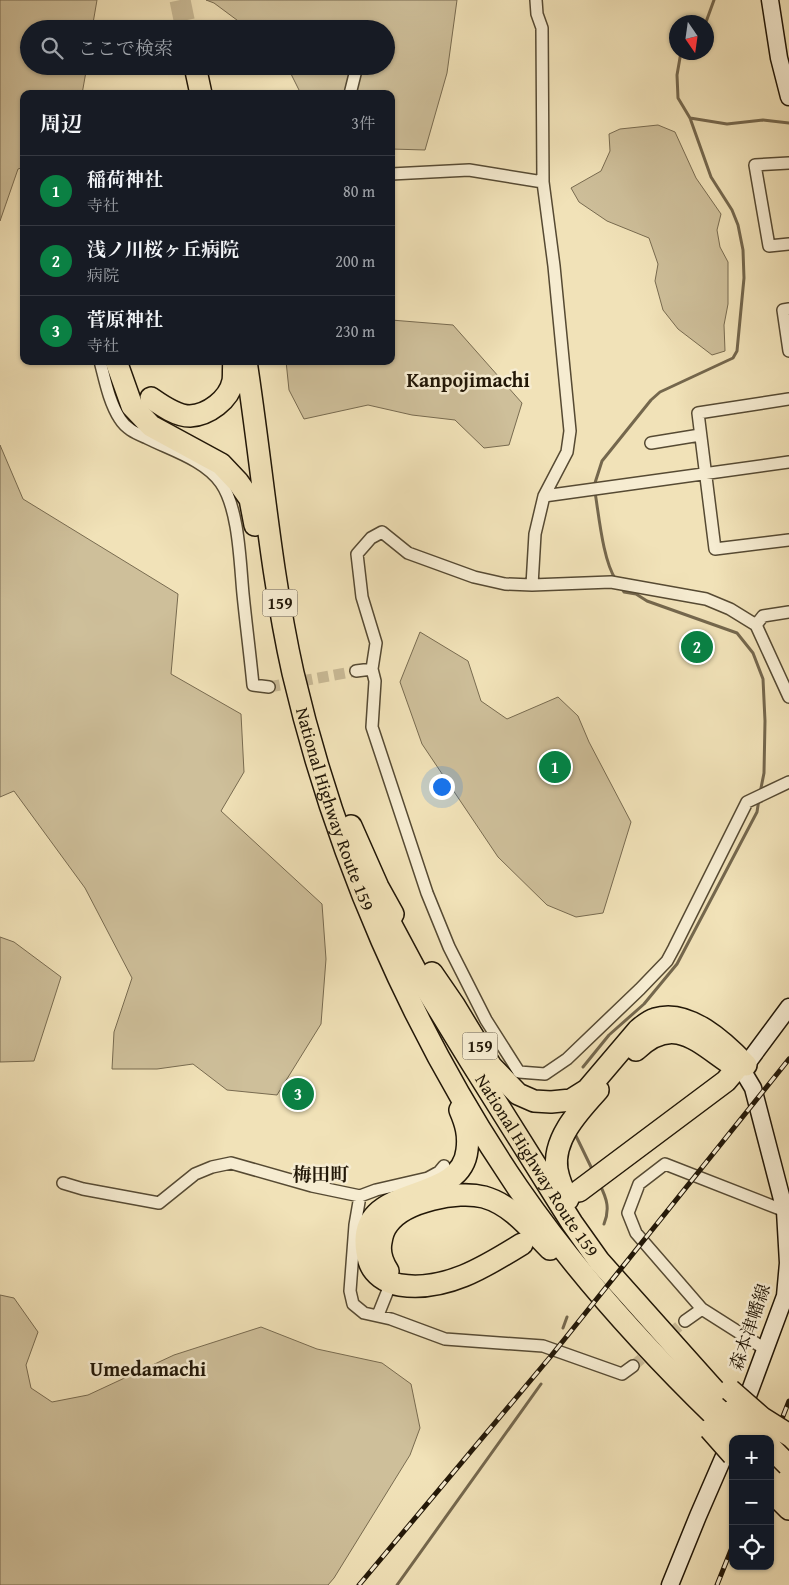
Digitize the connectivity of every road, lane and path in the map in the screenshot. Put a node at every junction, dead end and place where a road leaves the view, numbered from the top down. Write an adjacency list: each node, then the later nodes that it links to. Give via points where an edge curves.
1 (536, 0): 10 (street, via 542,28)
2 (770, 0): 7 (main road, via 778,58)
3 (197, 75): 5 (highway)
4 (355, 75): 6 (street)
5 (200, 90)
6 (351, 90)
7 (789, 97)
8 (789, 163): 11 (street, via 755,165 769,246)
9 (395, 174): 10 (street, via 469,170)
10 (543, 182): 25 (street, via 570,432 567,452)
11 (789, 244)
12 (789, 309): 13 (street, via 783,310)
13 (789, 351)
14 (101, 365): 34 (street, via 113,406 130,430 207,469 221,483 233,512 253,685)
15 (117, 365): 32 (highway, via 132,406 151,426 221,464 250,499 287,665)
16 (234, 365): 19 (highway, via 232,383 223,399 209,411 189,416)
17 (247, 365): 32 (highway, National Highway Route 159 / 159, via 268,533)
18 (252, 365): 36 (highway, National Highway Route 159 / 159, via 273,530 289,621)
19 (151, 398)
20 (789, 399): 21 (street, via 698,413)
21 (700, 435): 22 (street); 24 (street)
22 (650, 443)
23 (789, 462): 24 (street)
24 (706, 474): 25 (street); 26 (street, via 715,549)
25 (544, 496): 27 (street, via 535,534)
26 (789, 540)
27 (532, 585): 29 (street, via 616,582 706,599); 30 (street, via 505,584 474,577 408,553 382,532 371,538 357,554 362,597 376,643)
28 (789, 612): 29 (street, via 764,616)
29 (756, 625): 33 (street)
30 (372, 669): 31 (street); 37 (street, via 375,681 372,728 427,893 449,947 486,1020 519,1072 545,1074 567,1059 667,961 747,802)
31 (356, 671)
32 (293, 672): 38 (highway, National Highway Route 159 / 159)
33 (786, 681): 35 (street)
34 (269, 687)
35 (789, 697)
36 (320, 748): 40 (highway, 159, via 391,911 491,1066 518,1094 534,1101 571,1100 587,1090 638,1030 648,1022 662,1018 676,1018 700,1027 720,1040); 46 (highway, National Highway Route 159 / 159, via 345,825 394,933)
37 (789, 782)
38 (342, 839): 48 (highway, 159, via 340,848 353,887 378,947 416,1027 449,1086 466,1122 469,1138 467,1158 459,1171 445,1183 388,1205 372,1221 365,1240 370,1265 379,1276); 52 (highway, National Highway Route 159 / 159, via 408,999 474,1118 566,1253)
39 (789, 1006): 40 (main road)
40 (742, 1068): 43 (highway); 45 (main road, 森本津幡線, via 752,1088); 46 (highway, 159, via 687,1035 671,1032 645,1041 591,1098 562,1138 556,1168 571,1205)
41 (444, 1166): 44 (street, via 428,1178)
42 (63, 1183): 44 (street, via 159,1203 195,1174 231,1162 312,1186)
43 (581, 1194)
44 (360, 1196): 50 (street, via 350,1291 353,1304 364,1312)
45 (786, 1204): 49 (street, via 665,1164 639,1184 628,1213 636,1233); 53 (main road, 森本津幡線, via 788,1263 785,1296)
46 (572, 1223): 55 (highway, National Highway Route 159 / 159)
47 (521, 1241): 48 (highway, via 454,1275)
48 (392, 1280): 50 (street); 52 (highway, 159, via 380,1248 383,1232 397,1214 432,1200 471,1194 485,1197 521,1219 621,1327)
49 (702, 1308): 51 (street); 53 (street)
50 (378, 1315): 54 (street, via 445,1339 543,1346 622,1374)
51 (685, 1321)
52 (646, 1347): 55 (highway, National Highway Route 159 / 159, via 696,1397)
53 (765, 1349): 63 (main road, 森本津幡線, via 728,1449)
54 (633, 1366)
55 (720, 1409): 56 (highway, National Highway Route 159 / 159, bridge); 57 (highway, National Highway Route 159 / 159, bridge); 58 (highway, 159, bridge, via 762,1418); 59 (highway, 159, bridge)
56 (736, 1435)
57 (756, 1435)
58 (789, 1435)
59 (729, 1440)
60 (774, 1459): 61 (highway, bridge)
61 (780, 1478): 62 (highway)
62 (789, 1509)
63 (670, 1585)

